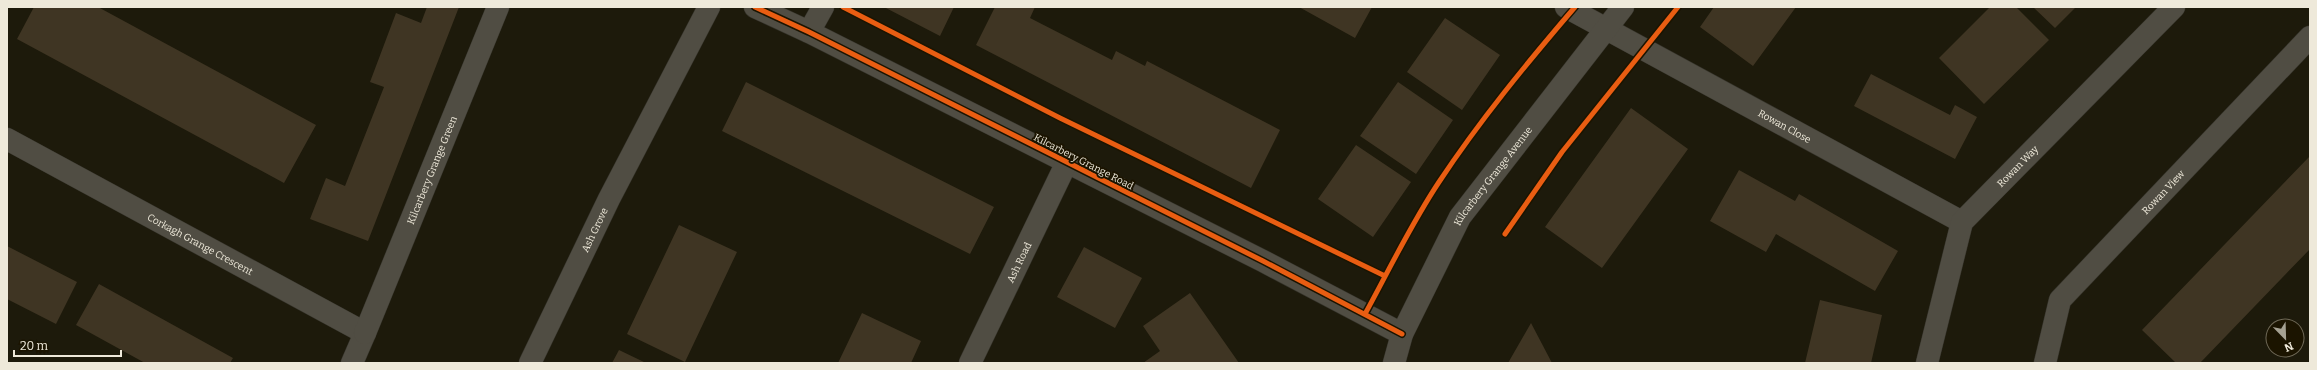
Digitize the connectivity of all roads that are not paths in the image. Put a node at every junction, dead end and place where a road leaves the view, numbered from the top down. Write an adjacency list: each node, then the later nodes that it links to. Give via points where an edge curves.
1 (498, 7): 14 (street, Kilcarbery Grange Green)
2 (709, 7): 17 (street, Ash Grove, via 609,198)
3 (755, 7): 9 (street, Kilcarbery Grange Road)
4 (823, 7): 9 (street)
5 (1566, 7): 8 (street, Rowan Close)
6 (1623, 7): 8 (street, Kilcarbery Grange Avenue)
7 (2174, 7): 13 (street, Rowan Way)
8 (1607, 28): 13 (street, Rowan Close, via 1624,40); 15 (street, Kilcarbery Grange Avenue, via 1460,217)
9 (810, 32): 12 (street, Kilcarbery Grange Road)
10 (2310, 37): 21 (street, Rowan View, via 2060,300)
11 (7, 140): 14 (street, Corkagh Grange Crescent)
12 (1067, 162): 15 (street, Kilcarbery Grange Road); 18 (street, Ash Road)
13 (1962, 222): 20 (street)
14 (365, 333): 16 (street)
15 (1402, 334): 19 (street, Kilcarbery Grange Avenue)
16 (352, 363)
17 (530, 363)
18 (970, 363)
19 (1394, 363)
20 (1927, 363)
21 (2045, 363)

